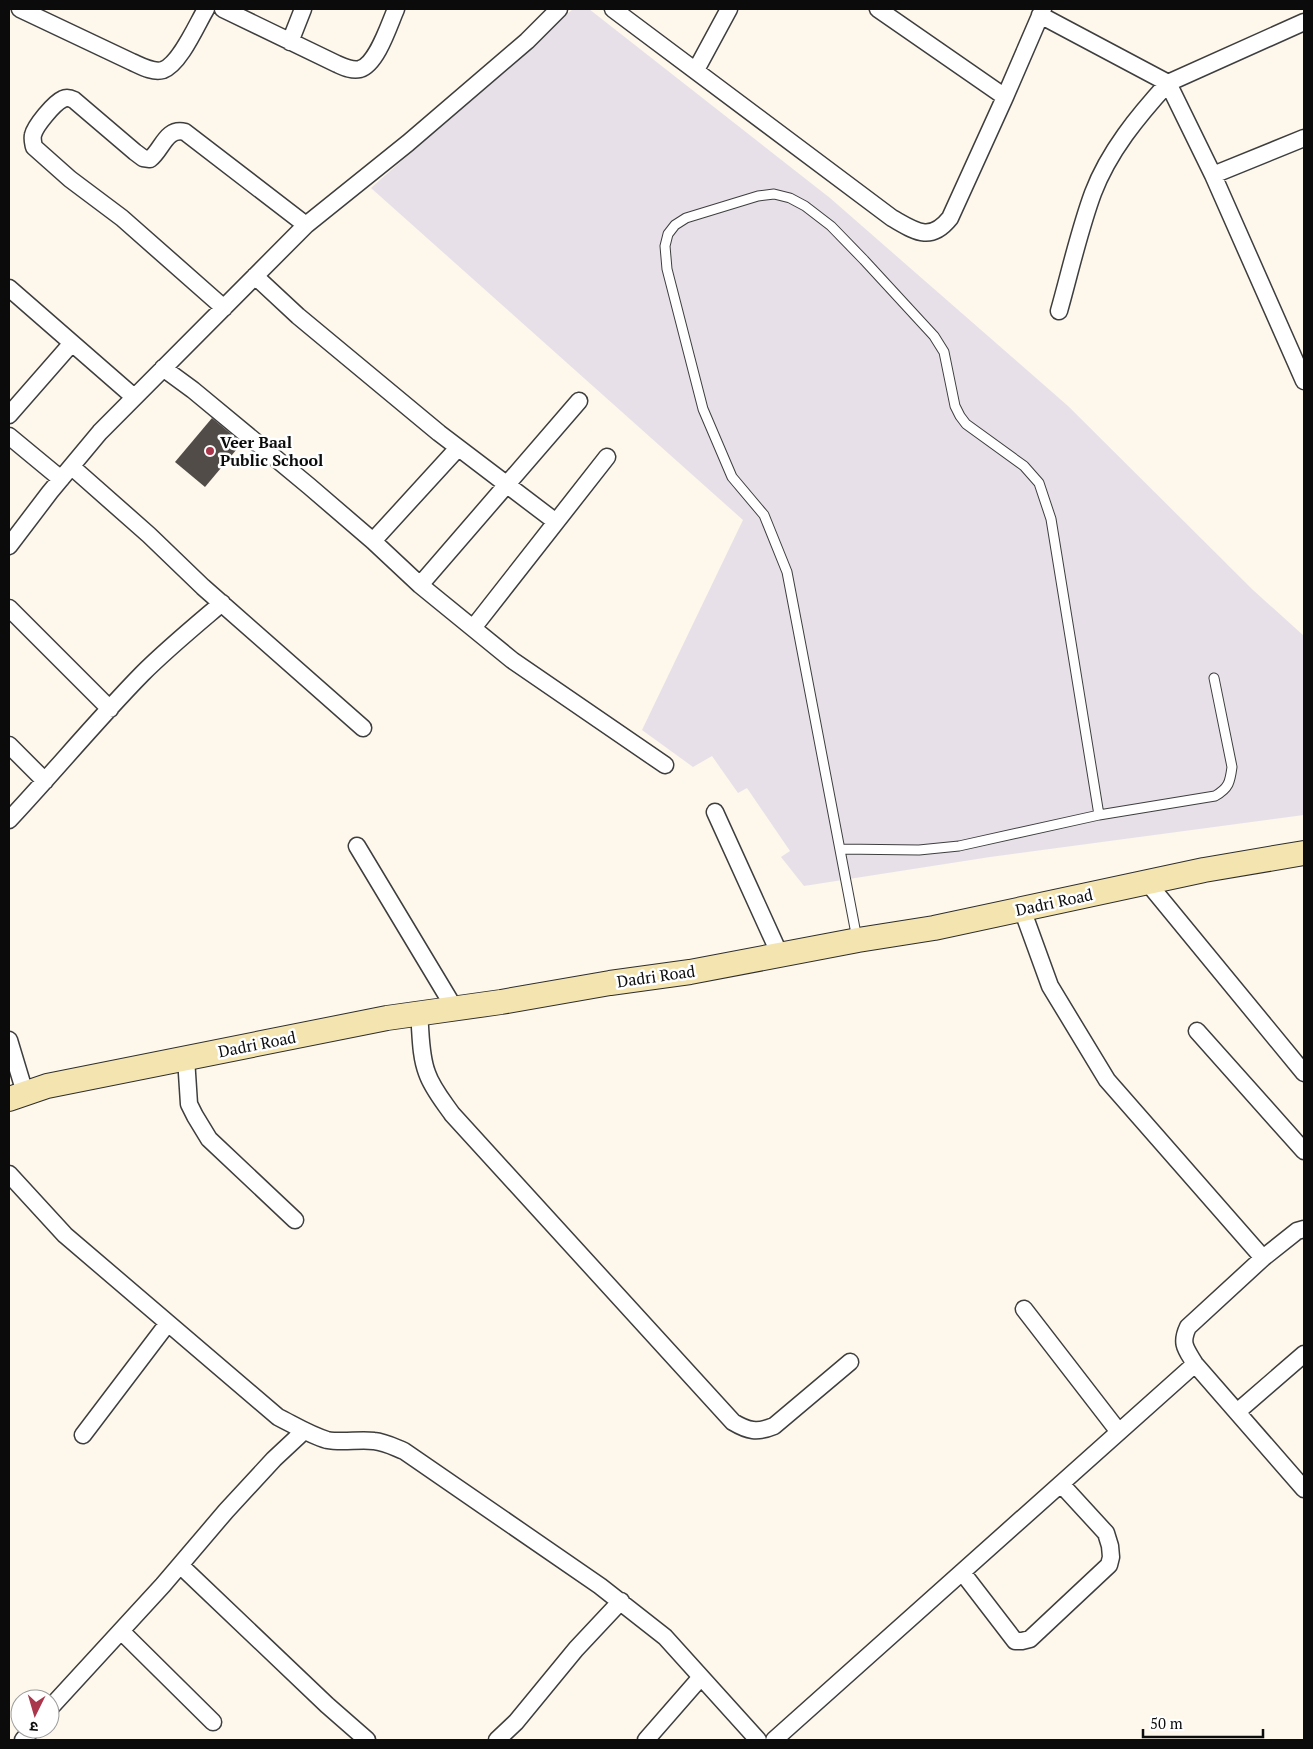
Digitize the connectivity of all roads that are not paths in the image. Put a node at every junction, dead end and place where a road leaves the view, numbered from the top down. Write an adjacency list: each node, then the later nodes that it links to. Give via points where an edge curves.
1 (20, 9): 2 (street, via 150,70 162,70 180,54)
2 (206, 9)
3 (223, 9): 12 (street)
4 (303, 9): 12 (street)
5 (396, 9): 12 (street, via 370,63 359,69 349,69)
6 (559, 9): 18 (street, via 527,41)
7 (613, 9): 13 (street)
8 (729, 9): 13 (street)
9 (878, 9): 15 (street)
10 (1041, 12): 14 (street); 15 (street)
11 (1304, 22): 14 (street)
12 (290, 42)
13 (696, 70): 15 (street, via 892,218 928,234 942,229 950,218)
14 (1168, 83): 17 (street); 22 (street, via 1134,121 1097,184)
15 (1005, 97)
16 (1303, 142): 17 (street)
17 (1213, 175): 25 (street)
18 (306, 226): 19 (street); 21 (street, via 185,132 174,132 154,156 146,159 74,100 69,97 57,103 33,133 32,140 39,152 122,218)
19 (255, 276): 21 (street); 30 (street, via 298,316)
20 (9, 288): 23 (street)
21 (224, 308): 24 (street)
22 (1059, 311)
23 (72, 343): 26 (street); 28 (street)
24 (163, 368): 26 (street); 35 (street)
25 (1304, 381)
26 (134, 397): 32 (street)
27 (579, 401): 33 (street)
28 (9, 415)
29 (9, 436): 32 (street)
30 (458, 448): 33 (street); 35 (street)
31 (607, 457): 34 (street)
32 (66, 473): 36 (street); 38 (street, via 149,535)
33 (508, 484): 34 (street); 37 (street)
34 (556, 522): 40 (street)
35 (373, 541): 37 (street)
36 (9, 545)
37 (420, 586): 40 (street)
38 (222, 603): 42 (street, via 173,644); 43 (street)
39 (9, 608): 42 (street)
40 (473, 628): 45 (street, via 512,660)
41 (1214, 678): 48 (lane, via 1232,767 1225,790 1215,796)
42 (110, 709): 46 (street)
43 (363, 728)
44 (9, 745): 46 (street)
45 (665, 765)
46 (44, 781): 49 (street)
47 (714, 812): 56 (street)
48 (1099, 816): 51 (lane, via 959,846 919,850); 51 (lane, via 1051,519 1039,483 1024,466 966,424 955,406 944,352 934,336 831,226 790,198 774,194 758,196 686,218 675,225 665,246 667,269 704,409 732,477 764,514 787,572)
49 (9, 820)
50 (357, 846): 57 (street)
51 (841, 849): 55 (lane)
52 (1304, 854): 53 (main road, Dadri Road)
53 (1147, 882): 54 (main road, Dadri Road); 62 (street)
54 (1022, 908): 55 (main road, Dadri Road, via 934,928); 68 (street, via 1050,986 1106,1080)
55 (858, 940): 56 (main road, Dadri Road)
56 (780, 954): 57 (main road, Dadri Road, via 690,972)
57 (455, 1009): 58 (main road, Dadri Road)
58 (419, 1014): 61 (main road, Dadri Road); 72 (street, via 427,1075 452,1114 733,1422 746,1430 763,1431 774,1426)
59 (1197, 1031): 64 (street)
60 (9, 1040): 63 (street, via 15,1056)
61 (186, 1058): 63 (main road, Dadri Road, via 47,1086); 66 (street, via 189,1104 201,1128)
62 (1304, 1073)
63 (17, 1096)
64 (1304, 1151)
65 (9, 1174): 70 (street, via 65,1234)
66 (294, 1220)
67 (1304, 1229): 68 (street)
68 (1263, 1258): 73 (street, via 1188,1327 1183,1344)
69 (1024, 1309): 76 (street)
70 (168, 1323): 75 (street, via 278,1417); 77 (street)
71 (1304, 1354): 74 (street)
72 (850, 1362)
73 (1195, 1364): 74 (street); 76 (street)
74 (1237, 1412): 79 (street)
75 (304, 1431): 80 (street, via 232,1504); 82 (street, via 328,1440 386,1443 404,1451)
76 (1119, 1432): 78 (street)
77 (83, 1435)
78 (1061, 1484): 81 (street); 81 (street, via 1106,1533 1111,1557 1109,1565 1030,1639 1015,1641)
79 (1304, 1489)
80 (180, 1565): 83 (street); 87 (street)
81 (962, 1572): 91 (street)
82 (621, 1601): 84 (street, via 665,1638); 88 (street)
83 (121, 1630): 85 (street); 86 (street)
84 (701, 1677): 89 (street); 90 (street)
85 (60, 1697)
86 (214, 1722)
87 (367, 1740)
88 (497, 1740)
89 (646, 1740)
90 (758, 1740)
91 (774, 1740)

